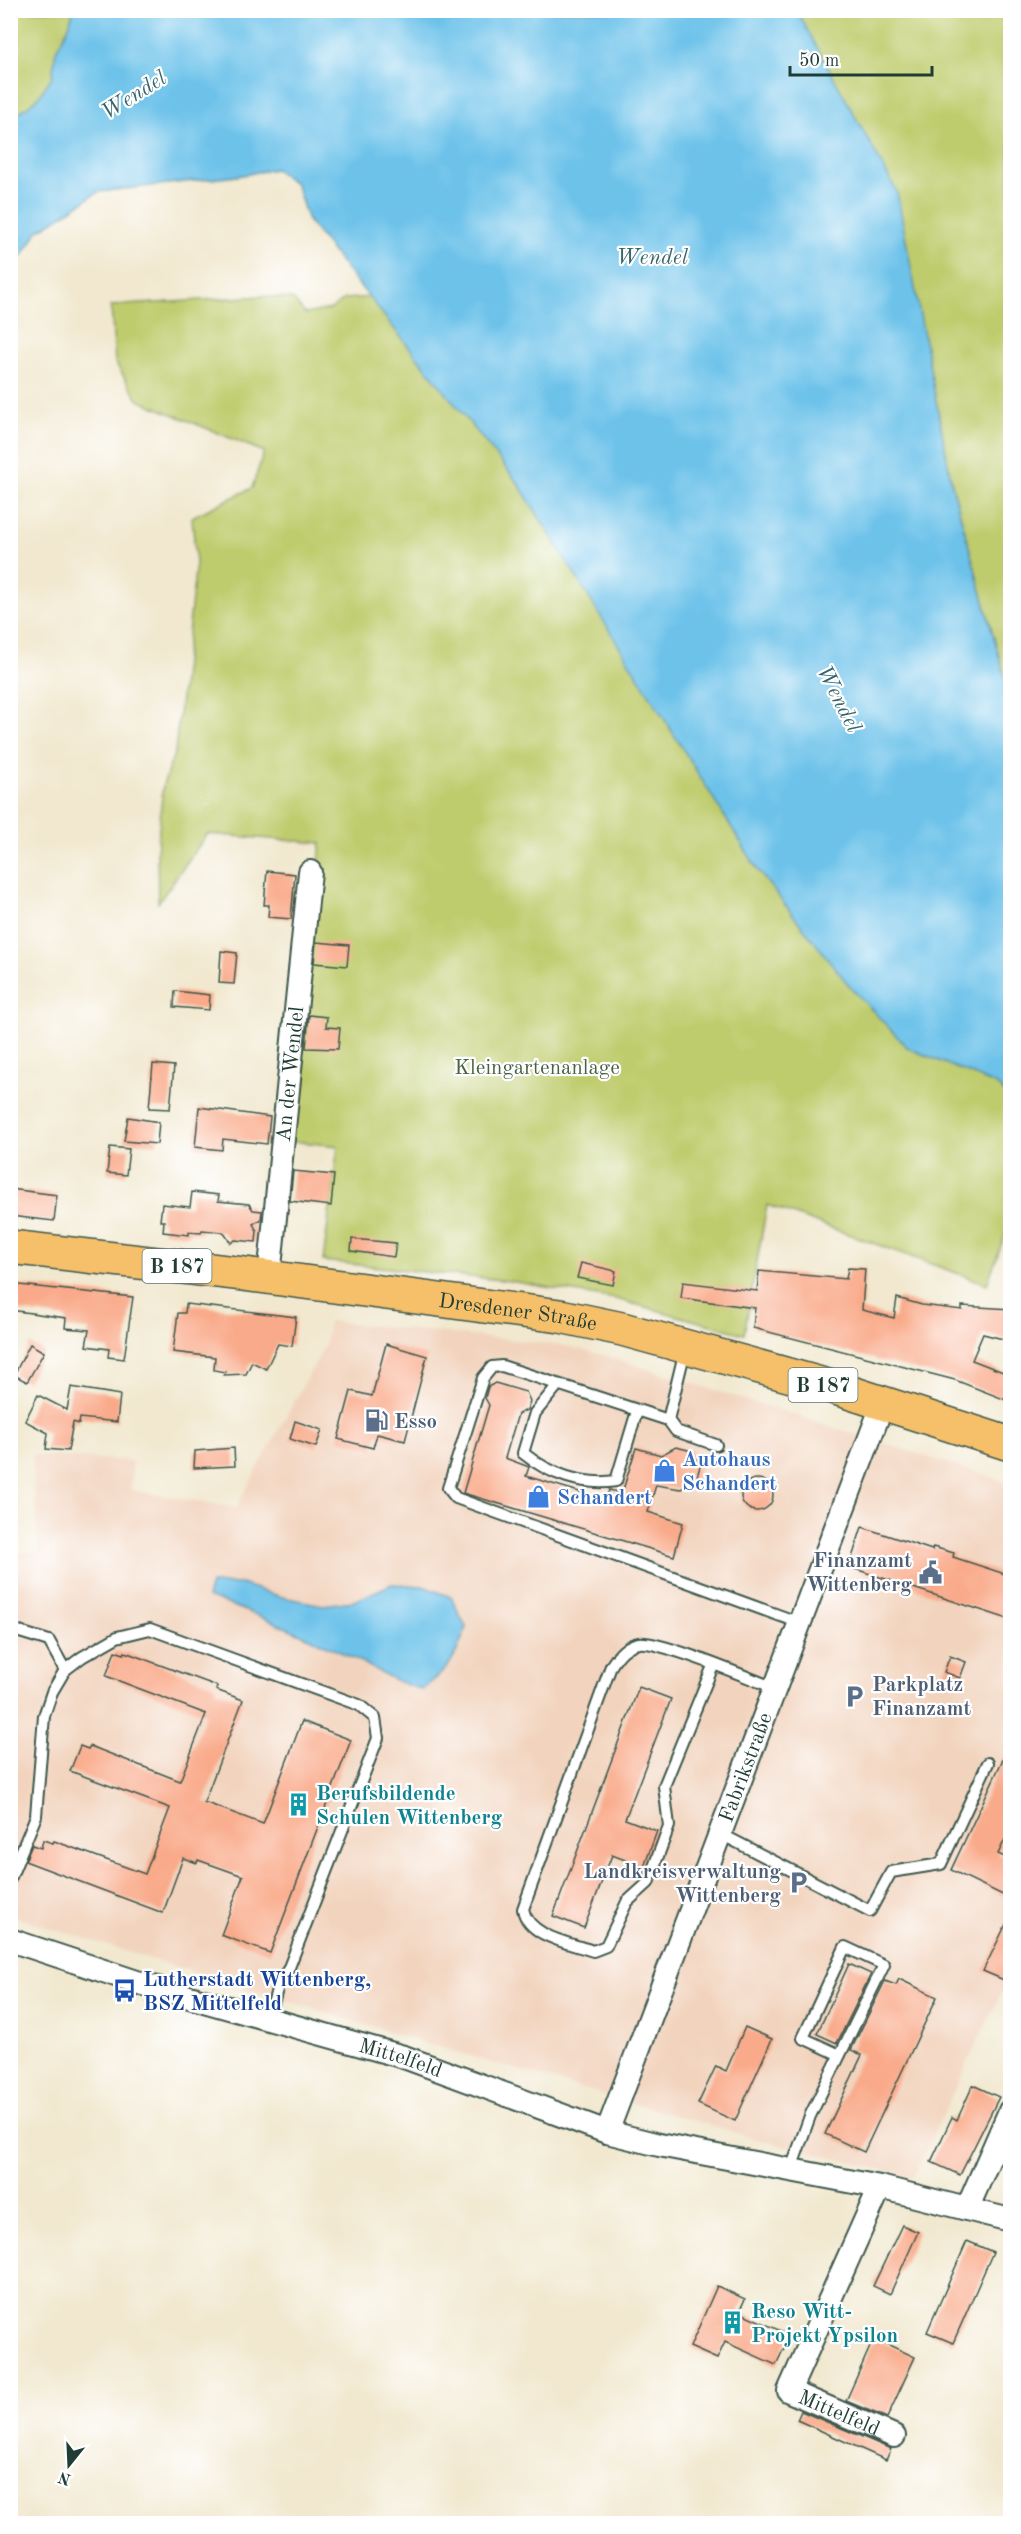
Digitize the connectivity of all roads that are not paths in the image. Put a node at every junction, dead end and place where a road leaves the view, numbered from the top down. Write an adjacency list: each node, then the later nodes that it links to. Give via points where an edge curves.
1 (310, 872): 3 (street, An der Wendel)
2 (10, 1247): 3 (main road, Dresdener Straße / B 187)
3 (269, 1277): 4 (main road, Dresdener Straße / B 187, via 526,1310)
4 (686, 1346): 6 (main road, Dresdener Straße / B 187); 8 (lane)
5 (557, 1386): 7 (lane); 7 (lane, via 535,1413 523,1453 541,1468 594,1485 616,1481); 11 (lane, via 501,1366 492,1367 483,1378 448,1488 456,1498)
6 (883, 1403): 9 (main road, Dresdener Straße / B 187); 11 (street, Fabrikstraße)
7 (637, 1411): 8 (lane)
8 (668, 1420): 10 (lane, via 676,1431)
9 (1011, 1444)
10 (716, 1445)
11 (801, 1623): 15 (street, Fabrikstraße)
12 (10, 1629): 14 (lane, via 49,1641)
13 (713, 1666): 13 (lane, via 666,1647 641,1642 618,1654 523,1909 528,1924 536,1931 593,1951 606,1946 627,1902 648,1882 669,1826 664,1786); 15 (lane)
14 (65, 1670): 18 (lane, via 44,1716 36,1816); 20 (lane, via 117,1636 150,1629 359,1705 375,1718 378,1738 288,1970 279,1982)
15 (775, 1688): 17 (street, Fabrikstraße)
16 (988, 1763): 17 (lane, via 941,1864 891,1872 870,1911)
17 (721, 1834): 23 (street, Fabrikstraße)
18 (10, 1879)
19 (10, 1940): 20 (street, Mittelfeld, via 101,1971)
20 (269, 2019): 23 (street, Mittelfeld, via 426,2064)
21 (840, 2055): 21 (lane, via 803,2038 845,1947 884,1965); 24 (lane, via 810,2116)
22 (1011, 2111): 26 (street)
23 (607, 2132): 24 (street, Mittelfeld)
24 (791, 2169): 25 (street, Mittelfeld)
25 (880, 2187): 26 (street, Mittelfeld); 28 (street, Mittelfeld, via 789,2391)
26 (967, 2209): 27 (street, Mittelfeld)
27 (1011, 2220)
28 (894, 2436)

